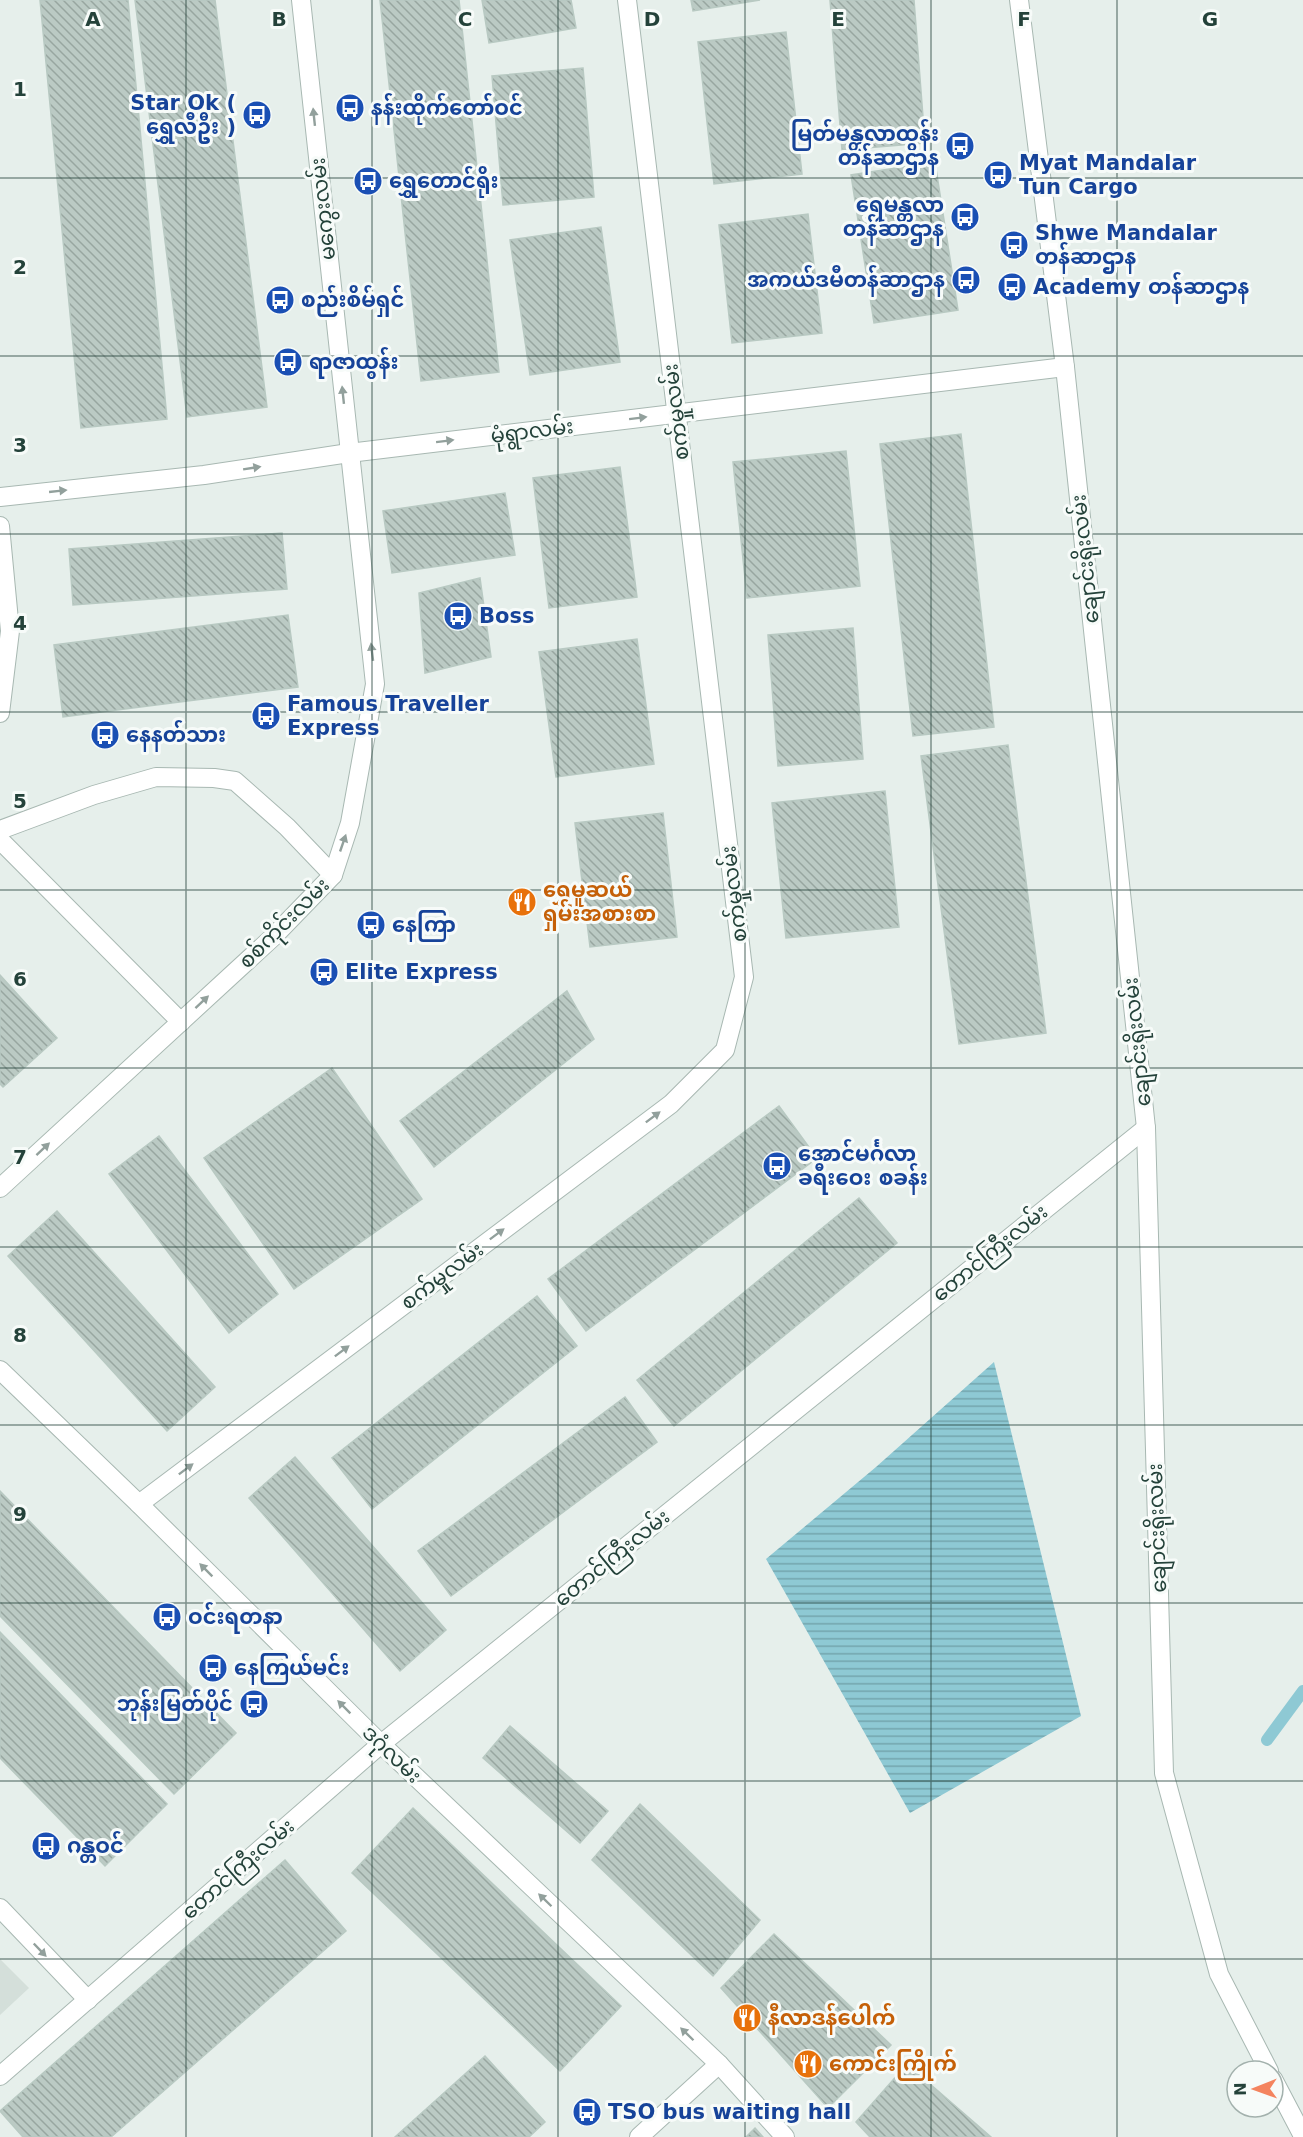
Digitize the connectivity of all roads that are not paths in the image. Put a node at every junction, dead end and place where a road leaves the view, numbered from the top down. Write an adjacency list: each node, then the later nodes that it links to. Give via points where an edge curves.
1 (301, 0): 6 (lane, မကွေးလမ်း, one-way to 1)
2 (627, 0): 5 (lane, စက်မှုလမ်း)
3 (1019, 0): 4 (lane, ချောင်းရိုးလမ်း)
4 (1065, 367): 5 (lane, မုံရွာလမ်း); 14 (lane, ချောင်းရိုးလမ်း)
5 (676, 413): 6 (lane, မုံရွာလမ်း, one-way to 5); 17 (lane, စက်မှုလမ်း, one-way to 5, via 670,1104 725,1050 744,977)
6 (349, 453): 7 (lane, မုံရွာလမ်း, one-way to 6, via 204,476); 12 (lane, စစ်ကိုင်းလမ်း, one-way to 6, via 350,823 375,684)
7 (0, 497)
8 (0, 526): 9 (lane, via 10,631)
9 (0, 713)
10 (0, 830): 12 (lane, via 156,777 214,778 235,781)
11 (0, 840): 13 (lane)
12 (333, 875): 13 (lane, စစ်ကိုင်းလမ်း, one-way to 12)
13 (181, 1022): 15 (lane, စစ်ကိုင်းလမ်း, one-way to 13)
14 (1146, 1128): 18 (lane, တောင်ကြီးလမ်း); 21 (lane, ချောင်းရိုးလမ်း, via 1164,1773 1219,1974)
15 (0, 1188)
16 (0, 1370): 17 (lane, ဒဂုံလမ်း)
17 (139, 1504): 18 (lane, ဒဂုံလမ်း, one-way to 17)
18 (381, 1744): 20 (lane, တောင်ကြီးလမ်း); 22 (lane, ဒဂုံလမ်း, one-way to 18)
19 (0, 1908): 20 (lane, one-way to 20)
20 (88, 2000): 23 (lane, တောင်ကြီးလမ်း)
21 (1263, 2059)
22 (719, 2064): 26 (lane); 27 (lane, ဒဂုံလမ်း)
23 (0, 2076)
24 (1285, 2102): 25 (lane)
25 (1303, 2136)
26 (639, 2137)
27 (786, 2137)

